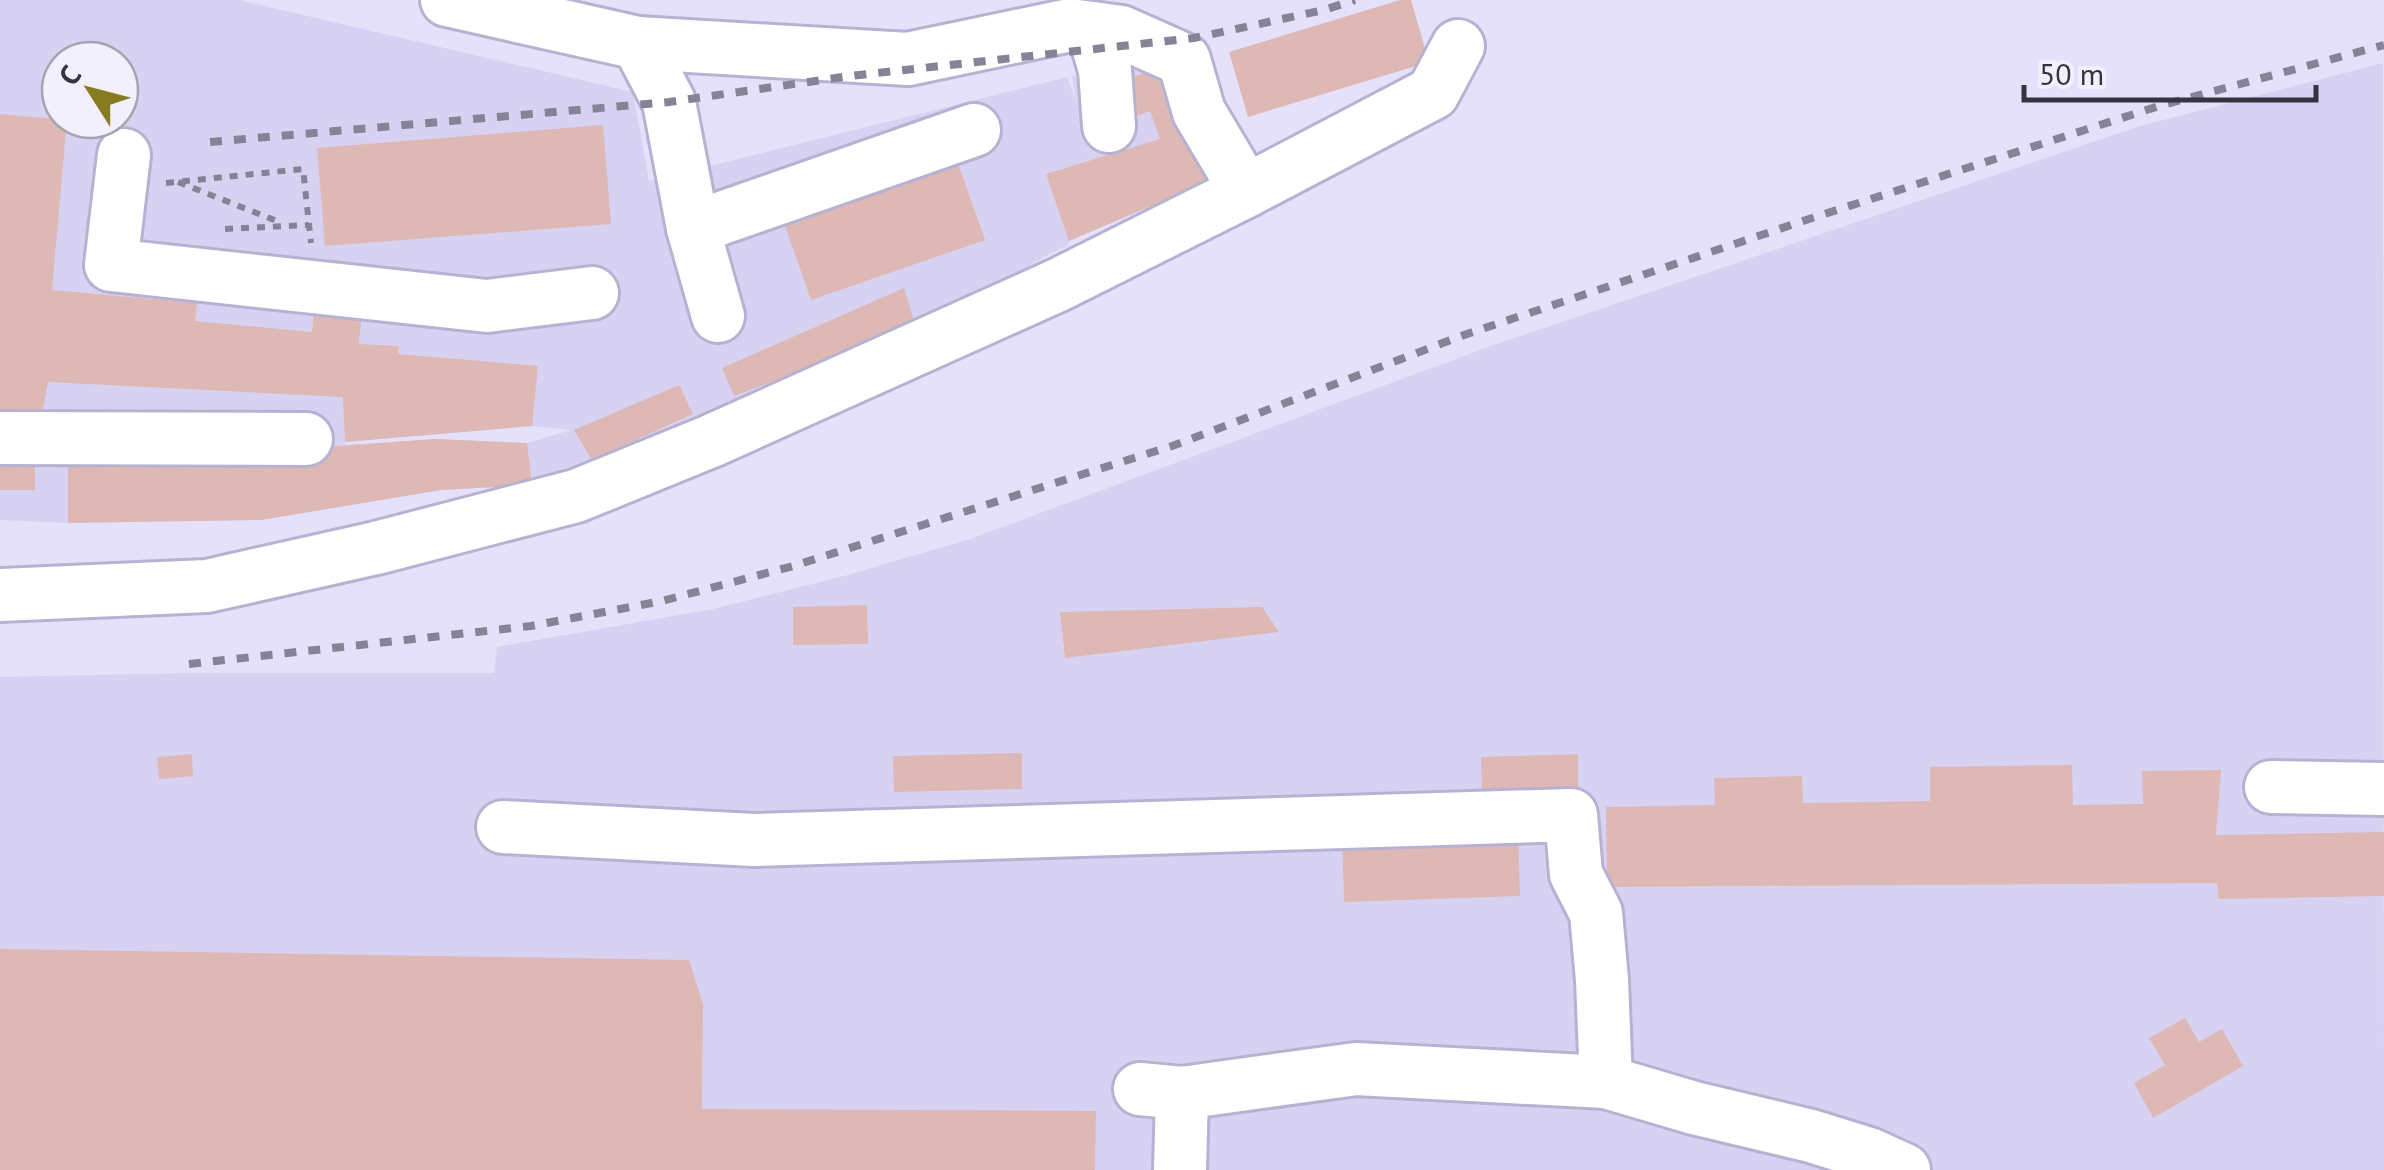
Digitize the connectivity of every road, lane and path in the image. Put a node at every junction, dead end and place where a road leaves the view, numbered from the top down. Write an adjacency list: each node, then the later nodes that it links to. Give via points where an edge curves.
1 (447, 0): 3 (lane)
2 (1093, 28): 3 (lane, via 1070,25 908,59); 5 (lane, via 1105,70); 9 (lane, via 1121,32 1184,60 1199,112)
3 (638, 43): 11 (lane, via 670,102)
4 (1458, 46): 9 (lane, via 1433,93)
5 (1109, 126)
6 (974, 130): 11 (lane)
7 (122, 171): 8 (path); 12 (lane, via 111,265)
8 (176, 182): 10 (path); 12 (path, via 303,169)
9 (1246, 190): 17 (lane, via 1058,285 576,496 207,586)
10 (288, 226)
11 (693, 228): 14 (lane)
12 (315, 287): 13 (lane, via 487,306)
13 (592, 293)
14 (718, 316)
15 (0, 438): 16 (lane)
16 (306, 439)
17 (0, 595)
18 (2270, 788): 19 (lane)
19 (2384, 789)
20 (502, 827): 21 (lane, via 754,840 1571,815 1576,874 1596,913)
21 (1606, 1082): 22 (lane, via 1356,1069 1161,1091); 23 (lane, via 1811,1136)
22 (1180, 1170)
23 (1904, 1170)

